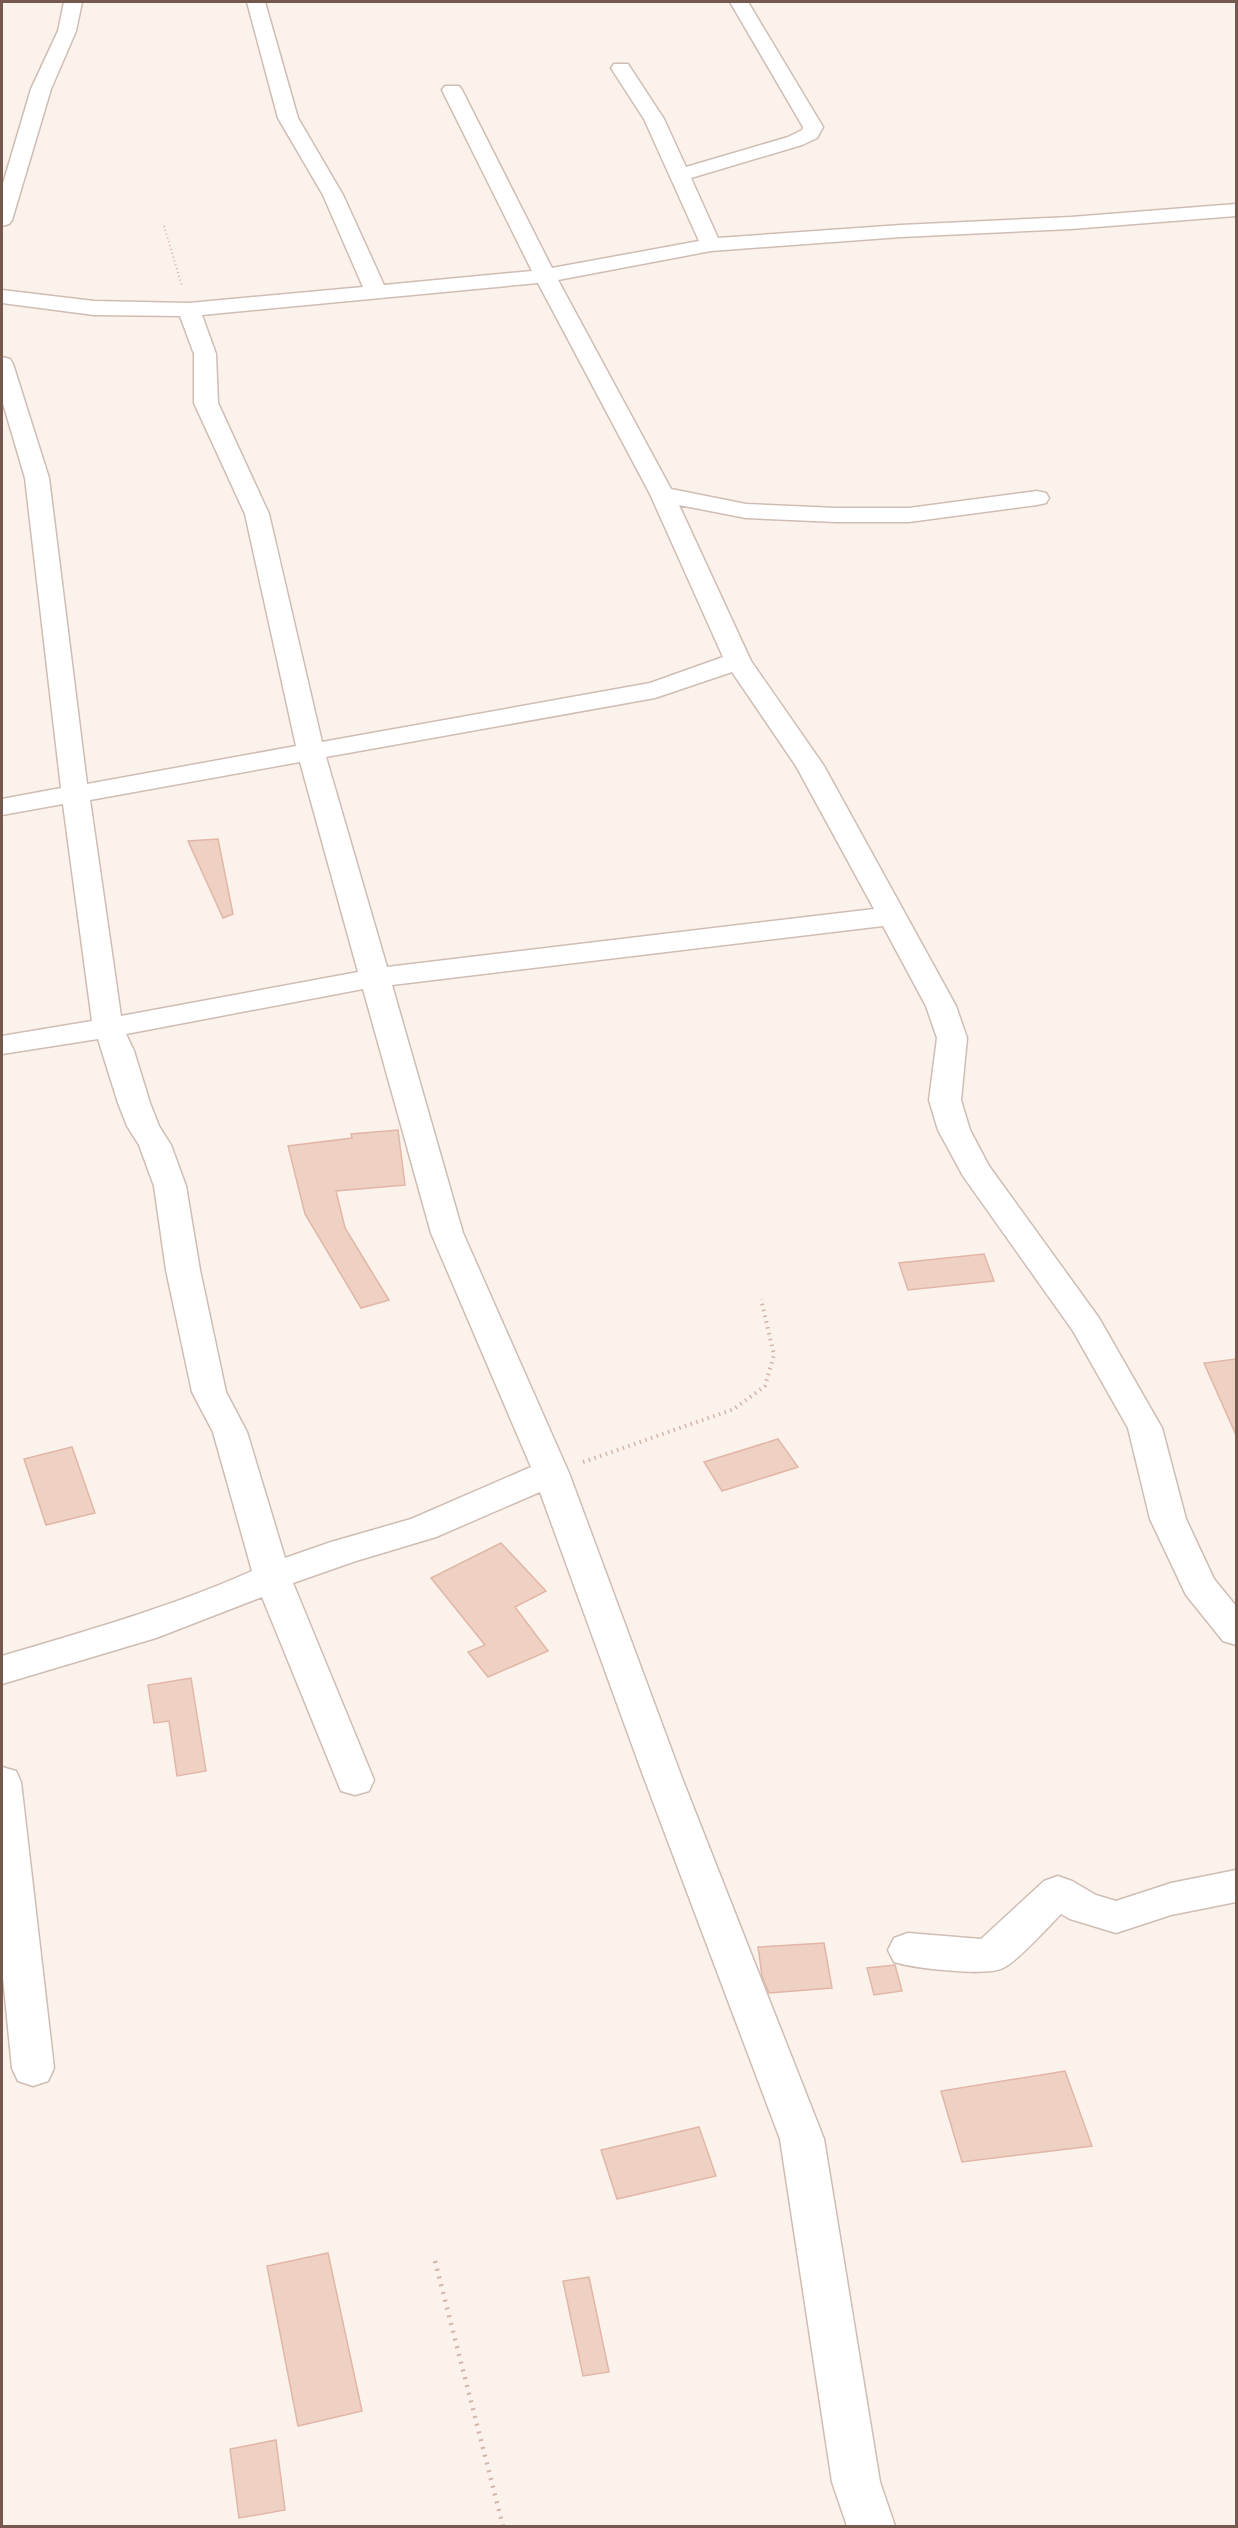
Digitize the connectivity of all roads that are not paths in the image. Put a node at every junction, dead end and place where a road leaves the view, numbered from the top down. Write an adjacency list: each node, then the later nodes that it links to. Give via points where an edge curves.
1 (73, 2): 8 (street, via 67,31 41,89)
2 (256, 2): 11 (street, via 288,118 333,195)
3 (739, 2): 6 (street, via 813,127 810,134 795,141)
4 (621, 68): 6 (street, via 654,119)
5 (452, 90): 10 (street)
6 (679, 175): 9 (street)
7 (1236, 210): 9 (street)
8 (2, 220)
9 (711, 245): 10 (street)
10 (545, 276): 11 (street); 15 (street)
11 (376, 292): 13 (street)
12 (2, 297): 13 (street, via 94,308)
13 (189, 310): 18 (street, via 205,354 206,403 257,514)
14 (2, 364): 19 (street, via 37,478)
15 (662, 494): 16 (street, via 746,511 836,515 909,515); 17 (street)
16 (1036, 498)
17 (738, 661): 18 (street, via 655,690); 21 (street, via 810,766)
18 (311, 753): 19 (street); 22 (street)
19 (75, 794): 20 (street); 23 (street)
20 (2, 807)
21 (891, 916): 22 (street); 27 (street, via 941,1006 952,1038 945,1100 954,1130 974,1169 1087,1326 1145,1428 1168,1519 1199,1586)
22 (373, 978): 23 (street); 25 (street, via 447,1233)
23 (108, 1028): 24 (street); 26 (street, via 143,1126 155,1145 170,1186 209,1392 230,1432)
24 (2, 1045)
25 (551, 1473): 26 (street, via 423,1528); 34 (street, via 802,2139 856,2482)
26 (272, 1577): 28 (street, via 143,1628); 29 (street)
27 (1236, 1631)
28 (2, 1670)
29 (355, 1780)
30 (2, 1782): 33 (street)
31 (1236, 1886): 32 (street, via 1171,1899 1116,1917 1083,1908 1058,1892 990,1956)
32 (908, 1950)
33 (33, 2068)
34 (871, 2526)

